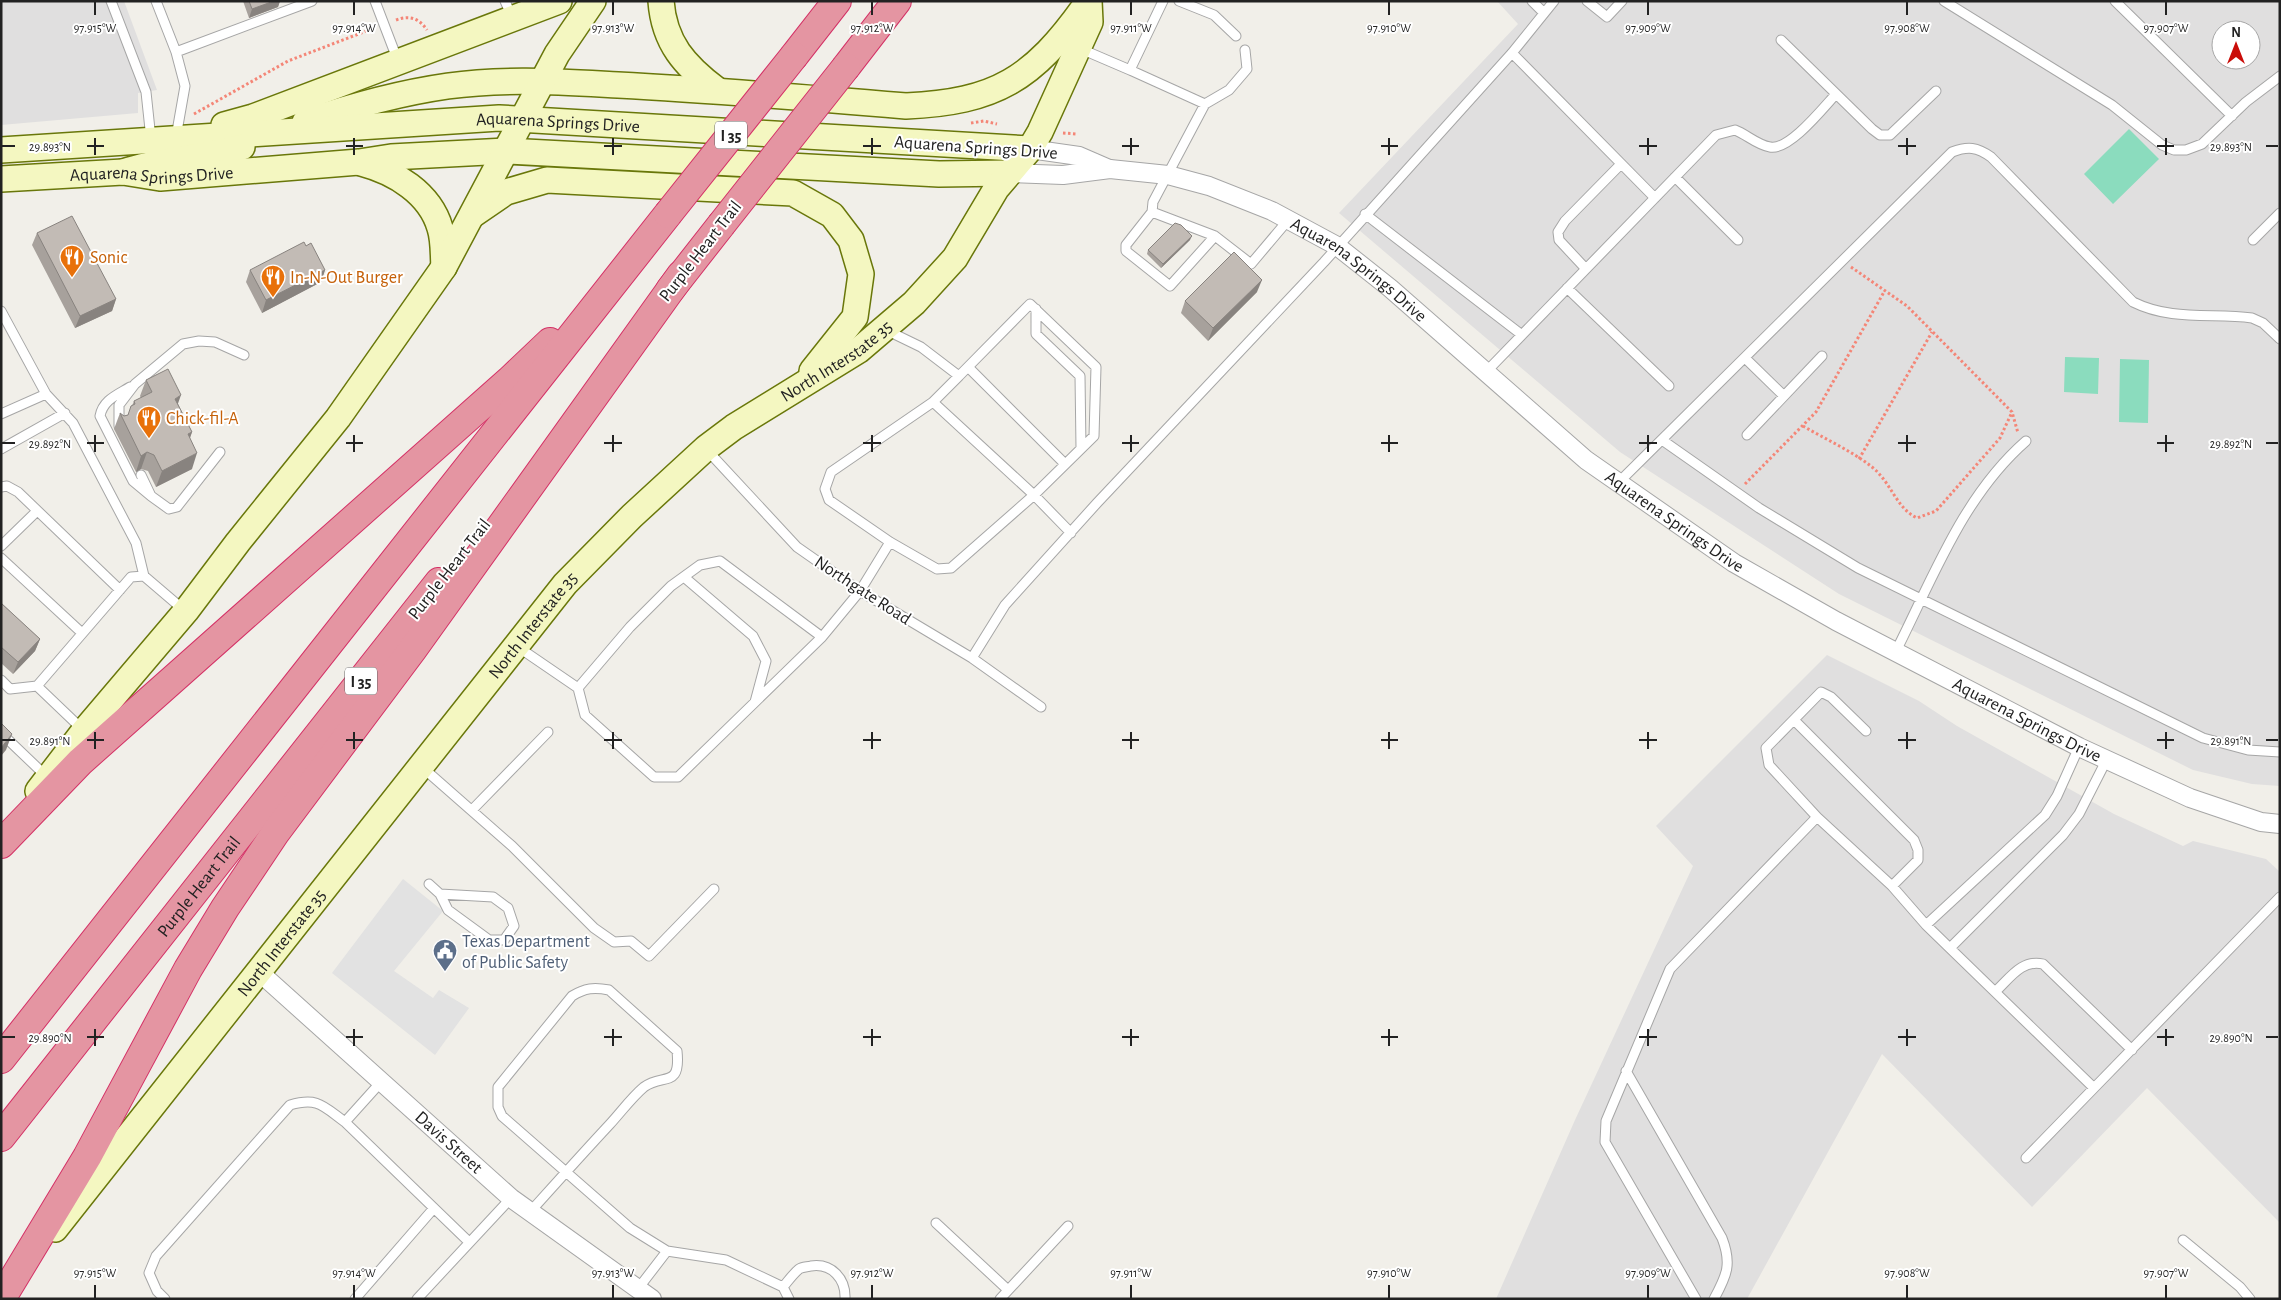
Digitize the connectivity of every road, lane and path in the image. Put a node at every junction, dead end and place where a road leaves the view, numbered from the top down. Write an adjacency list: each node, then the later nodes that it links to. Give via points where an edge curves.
1 (111, 1): 45 (lane, via 146,92)
2 (156, 1): 28 (lane)
3 (312, 1): 28 (lane)
4 (375, 1): 30 (lane)
5 (559, 1): 19 (main road)
6 (594, 1): 33 (main road)
7 (661, 1): 34 (main road, via 669,38 695,73)
8 (837, 1): 68 (highway, I 35, bridge)
9 (897, 1): 71 (highway, Purple Heart Trail / I 35, bridge)
10 (1089, 1): 26 (main road, North Interstate 35, via 1090,22); 34 (main road, via 1048,53 1001,88 976,97 906,106)
11 (1163, 1): 31 (lane)
12 (1179, 1): 23 (lane, via 1214,15)
13 (1532, 1): 20 (lane)
14 (1554, 1): 20 (lane)
15 (1587, 1): 16 (lane, via 1607,17)
16 (1622, 1)
17 (1944, 1): 39 (lane, via 2112,105 2162,145 2174,150 2186,150 2202,144)
18 (2115, 1): 39 (lane)
19 (509, 10): 30 (main road)
20 (1544, 13): 29 (lane)
21 (395, 20): 24 (path, via 410,17 418,20)
22 (369, 30): 38 (path, via 288,61)
23 (1236, 36)
24 (430, 37)
25 (1781, 40): 36 (lane)
26 (1078, 48): 31 (lane); 46 (main road, North Interstate 35)
27 (1245, 50): 37 (lane, via 1247,69 1229,90)
28 (176, 52): 44 (lane, via 184,86)
29 (1512, 53): 50 (lane); 60 (lane)
30 (398, 62): 44 (main road, via 253,117)
31 (1130, 70): 37 (lane)
32 (2280, 76): 39 (lane)
33 (542, 81): 34 (main road); 40 (main road); 41 (main road, via 517,80 407,93 361,103)
34 (717, 90)
35 (1936, 91): 36 (lane, via 1890,136 1872,129)
36 (1836, 94): 55 (lane, via 1791,140 1782,145 1772,148 1734,130 1725,131 1716,135)
37 (1205, 104): 54 (lane)
38 (193, 114)
39 (2232, 116)
40 (521, 119): 41 (main road, Aquarena Springs Drive); 46 (main road, Aquarena Springs Drive); 48 (main road)
41 (274, 133): 44 (main road, Aquarena Springs Drive); 52 (main road, via 220,153 152,162)
42 (1057, 133): 43 (path)
43 (1077, 134)
44 (176, 139): 45 (main road, Aquarena Springs Drive)
45 (151, 140): 47 (main road, Aquarena Springs Drive)
46 (1030, 148): 51 (street, Aquarena Springs Drive, via 1079,156); 53 (main road, North Interstate 35)
47 (1, 150)
48 (506, 151): 49 (main road, Aquarena Springs Drive, via 391,157); 53 (main road, Aquarena Springs Drive, via 939,174); 61 (main road)
49 (359, 162): 52 (main road, Aquarena Springs Drive, via 160,178); 69 (main road, via 382,168 413,187 434,212 441,230)
50 (1621, 164): 57 (lane); 70 (lane, via 1558,232 1559,240)
51 (1110, 169): 53 (street, Aquarena Springs Drive, via 1063,175); 54 (street, Aquarena Springs Drive)
52 (123, 172): 56 (main road, Aquarena Springs Drive)
53 (1009, 174): 76 (main road, North Interstate 35, via 996,189 955,258 914,303)
54 (1168, 175): 58 (lane, via 1153,202); 62 (street, Aquarena Springs Drive, via 1209,186)
55 (1675, 177): 57 (lane); 64 (lane)
56 (1, 179)
57 (1655, 198): 70 (lane)
58 (1152, 212): 63 (lane); 63 (lane, via 1126,245 1126,251 1170,286)
59 (2280, 213): 65 (lane)
60 (1365, 214): 66 (lane); 78 (lane)
61 (472, 215): 69 (main road); 87 (main road, via 506,192 547,180 793,193 832,215 851,240 862,274 855,317)
62 (1289, 219): 63 (lane, via 1251,264); 66 (street, Aquarena Springs Drive)
63 (1215, 236)
64 (1738, 240)
65 (2253, 240)
66 (1337, 246): 84 (street, Aquarena Springs Drive, via 1390,288); 113 (lane)
67 (1843, 261): 73 (path); 79 (lane, via 1952,152 1971,147 1991,157 2133,302 2166,314 2252,318 2263,322); 82 (lane)
68 (628, 266): 142 (highway, via 510,380 95,749); 158 (highway, I 35)
69 (444, 267): 122 (main road, via 338,418)
70 (1586, 269): 72 (lane)
71 (681, 275): 163 (highway, Purple Heart Trail / I 35); 177 (highway, via 413,649 276,832 225,908 188,969 87,1157)
72 (1567, 288): 78 (lane); 88 (lane)
73 (1884, 292): 77 (path, via 1907,306); 96 (path, via 1816,412)
74 (1036, 309): 83 (lane, via 1030,304); 101 (lane, via 1036,334 1080,376); 101 (lane, via 1096,367 1094,436)
75 (1, 311): 89 (lane)
76 (884, 329): 85 (lane, via 921,347); 87 (main road, North Interstate 35, via 859,350)
77 (1932, 332): 92 (path); 104 (path)
78 (1522, 335): 84 (lane)
79 (2280, 339)
80 (244, 355): 86 (lane, via 214,342 184,344)
81 (1822, 356): 90 (lane)
82 (1745, 358): 90 (lane); 98 (lane)
83 (968, 367): 85 (lane); 105 (lane)
84 (1485, 373): 107 (street, Aquarena Springs Drive, via 1586,460)
85 (959, 376): 91 (lane)
86 (135, 384): 95 (lane, via 119,405); 111 (lane, via 107,402 100,416 133,481)
87 (801, 385): 100 (main road, North Interstate 35)
88 (1669, 386)
89 (46, 394): 93 (lane); 94 (lane)
90 (1784, 396): 97 (lane)
91 (933, 402): 110 (lane); 114 (lane, via 831,472 826,489 829,500)
92 (2012, 412): 99 (path); 104 (path, via 2000,438 1936,510 1917,518 1906,512 1873,467)
93 (65, 413): 102 (lane); 117 (lane, via 136,543)
94 (1, 414)
95 (119, 426)
96 (1803, 426): 104 (path); 109 (path)
97 (1747, 435)
98 (1662, 440): 107 (lane); 109 (lane)
99 (2024, 443): 121 (lane, via 1989,478 1946,547)
100 (706, 448): 120 (lane, Northgate Road, via 797,547); 125 (main road, North Interstate 35, via 565,584)
101 (1081, 448): 105 (lane)
102 (1, 449)
103 (220, 452): 111 (lane, via 177,507 170,509)
104 (1859, 459)
105 (1064, 463): 110 (lane)
106 (141, 475): 111 (lane)
107 (1618, 483): 126 (street, Aquarena Springs Drive, via 1734,563)
108 (1, 487): 112 (lane, via 7,486 18,492)
109 (1737, 493): 121 (lane, via 1858,568)
110 (1034, 495): 113 (lane); 114 (lane, via 951,568 937,569)
111 (151, 496)
112 (37, 510): 115 (lane); 119 (lane)
113 (1070, 533): 127 (lane, via 1005,605)
114 (890, 542): 120 (lane)
115 (1, 546)
116 (1, 558): 123 (lane)
117 (144, 576): 119 (lane, via 131,577); 122 (lane)
118 (684, 577): 124 (lane, via 700,566 720,561); 130 (lane, via 630,627); 131 (lane, via 753,636 766,661)
119 (120, 590): 123 (lane)
120 (860, 591): 124 (lane); 127 (lane, Northgate Road)
121 (1922, 600): 126 (lane); 139 (lane, via 2203,738 2248,750)
122 (186, 611): 134 (main road)
123 (82, 634): 129 (lane)
124 (822, 637): 131 (lane)
125 (516, 646): 130 (lane); 141 (main road, North Interstate 35)
126 (1896, 651): 138 (street, Aquarena Springs Drive)
127 (972, 658): 132 (lane, Northgate Road)
128 (1, 680): 129 (lane, via 10,689)
129 (37, 686): 134 (lane)
130 (578, 688): 131 (lane, via 585,715 654,777 678,777)
131 (755, 702)
132 (1041, 707)
133 (1794, 720): 136 (lane, via 1821,692); 144 (lane, via 1766,748 1766,756 1769,765); 149 (lane, via 1914,840 1918,860)
134 (84, 731): 142 (main road)
135 (548, 732): 143 (lane)
136 (1866, 732)
137 (1, 733): 142 (lane)
138 (2079, 747): 140 (street, Aquarena Springs Drive); 153 (lane, via 2045,815)
139 (2280, 752)
140 (2107, 759): 145 (street, Aquarena Springs Drive, via 2190,798 2261,822); 154 (lane, via 2079,814 2063,834)
141 (420, 765): 143 (lane); 155 (main road, North Interstate 35)
142 (53, 782): 146 (main road); 147 (highway)
143 (472, 810): 150 (lane, via 594,928 614,942 631,940 649,956)
144 (1817, 817): 149 (lane); 159 (lane, via 1670,969)
145 (2280, 824)
146 (1, 839)
147 (1, 844)
148 (428, 884): 151 (lane)
149 (1892, 886): 153 (lane)
150 (714, 890)
151 (440, 894): 151 (lane, via 448,910 489,940 504,940 514,926 508,908 493,897)
152 (2280, 897): 157 (lane)
153 (1926, 925): 154 (lane)
154 (1951, 947): 156 (lane)
155 (258, 971): 160 (street, Davis Street); 177 (main road, North Interstate 35)
156 (1996, 991): 157 (lane, via 2021,967 2028,963 2043,964); 161 (lane)
157 (2132, 1050): 161 (lane)
158 (1, 1059)
159 (1626, 1071): 184 (lane, via 1606,1121 1605,1142); 185 (lane, via 1722,1238 1728,1254 1728,1267)
160 (381, 1082): 162 (lane); 166 (street, Davis Street)
161 (2094, 1088): 164 (lane)
162 (345, 1122): 167 (lane); 178 (lane, via 324,1106 307,1100 290,1105 156,1256 149,1273 156,1291)
163 (1, 1136)
164 (2026, 1158)
165 (566, 1172): 165 (lane, via 645,1086 668,1079 676,1073 678,1064 677,1051 609,990 596,987 572,996 498,1087 498,1107 502,1116); 168 (lane); 173 (lane, via 630,1228)
166 (510, 1198): 168 (street, Davis Street); 172 (lane)
167 (434, 1208): 172 (lane); 179 (lane)
168 (530, 1212): 176 (street, Davis Street)
169 (936, 1223): 175 (lane)
170 (1068, 1226): 175 (lane)
171 (2183, 1240): 186 (lane, via 2240,1286)
172 (469, 1242): 180 (lane)
173 (667, 1251): 174 (lane, via 726,1260); 176 (lane)
174 (783, 1286): 181 (lane); 182 (lane, via 801,1268 814,1265 829,1267 839,1275)
175 (1008, 1290): 183 (lane)
176 (644, 1295)
177 (2, 1297)
178 (166, 1299)
179 (355, 1299)
180 (417, 1299)
181 (789, 1299)
182 (845, 1299)
183 (1000, 1299)
184 (1696, 1299)
185 (1714, 1299)
186 (2250, 1299)

